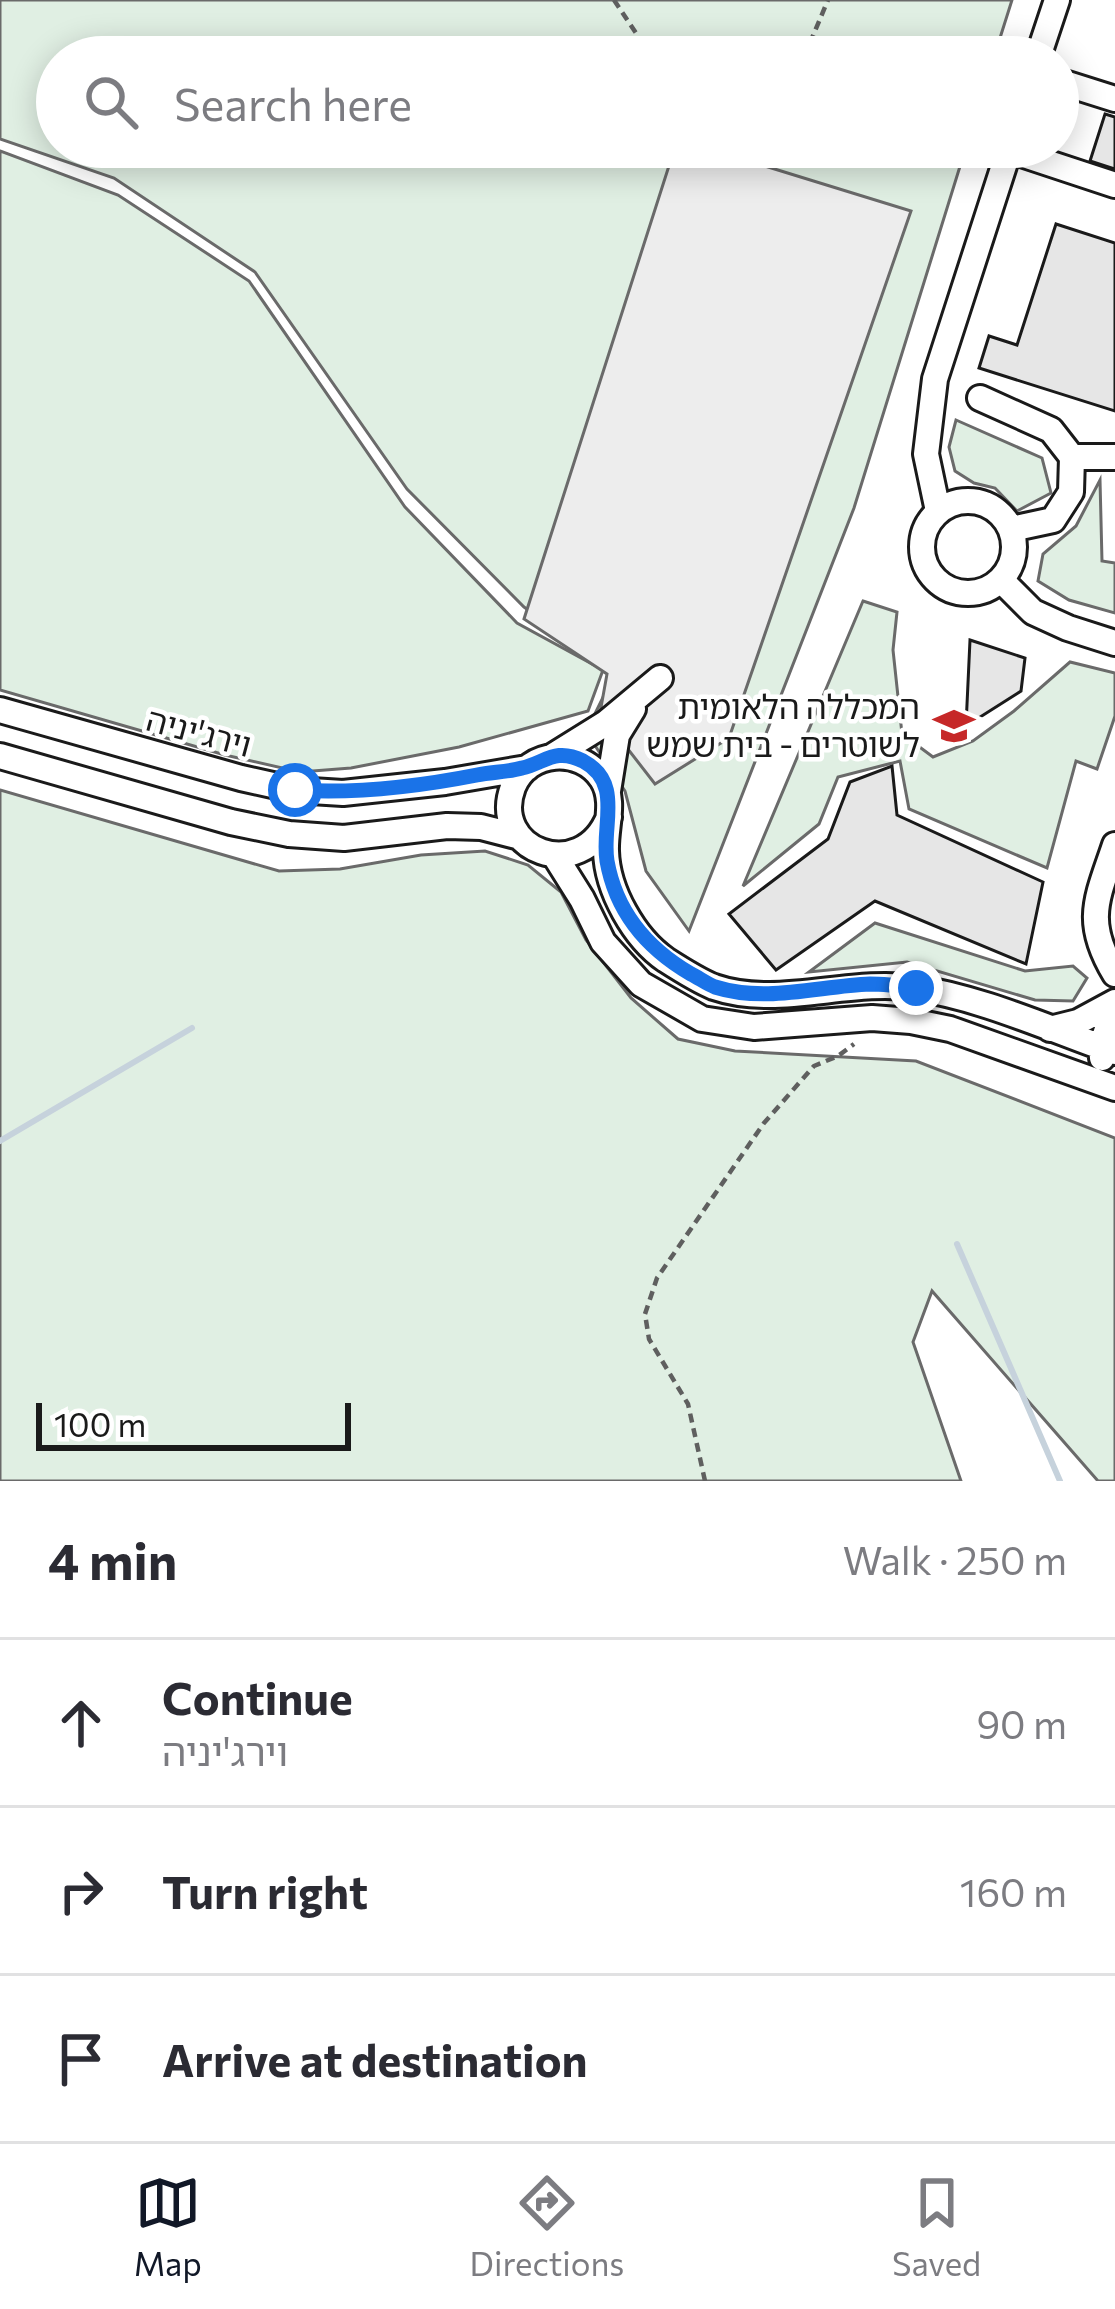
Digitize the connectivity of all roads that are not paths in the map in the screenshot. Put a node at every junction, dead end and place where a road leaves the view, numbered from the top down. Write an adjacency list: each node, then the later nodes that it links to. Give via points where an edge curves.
1 (1057, 0): 2 (street)
2 (1045, 36)
3 (1079, 88): 4 (street)
4 (1115, 99)
5 (1003, 168): 11 (street, via 935,379 926,454)
6 (1068, 168): 7 (street)
7 (1115, 184)
8 (980, 398): 9 (street, via 1051,430)
9 (1072, 457): 10 (street); 12 (street, via 1071,492 1053,520)
10 (1115, 457)
11 (938, 511): 12 (street, via 974,501); 13 (street, via 922,539 933,578 962,593)
12 (1011, 530): 13 (street, via 1014,552)
13 (1000, 580): 14 (street, via 1033,612)
14 (1115, 643)
15 (0, 710): 18 (street, וירג'יניה, via 295,790 343,793)
16 (553, 756): 18 (street); 19 (street, via 594,769); 19 (street, via 653,684 617,735)
17 (0, 757): 20 (street, via 290,834 344,838 447,826)
18 (527, 768): 20 (street, via 509,808)
19 (608, 804): 22 (street, via 594,842); 25 (street, via 606,856 631,923 663,958 714,987 756,994 916,988)
20 (520, 837): 22 (street)
21 (1115, 845): 23 (street, via 1094,923)
22 (555, 856): 27 (street, via 603,942 641,984 702,1018 754,1027 911,1021)
23 (1115, 974)
24 (1115, 1003): 25 (street); 26 (street)
25 (1050, 1029): 26 (street)
26 (1108, 1050): 27 (street)
27 (1112, 1083)

